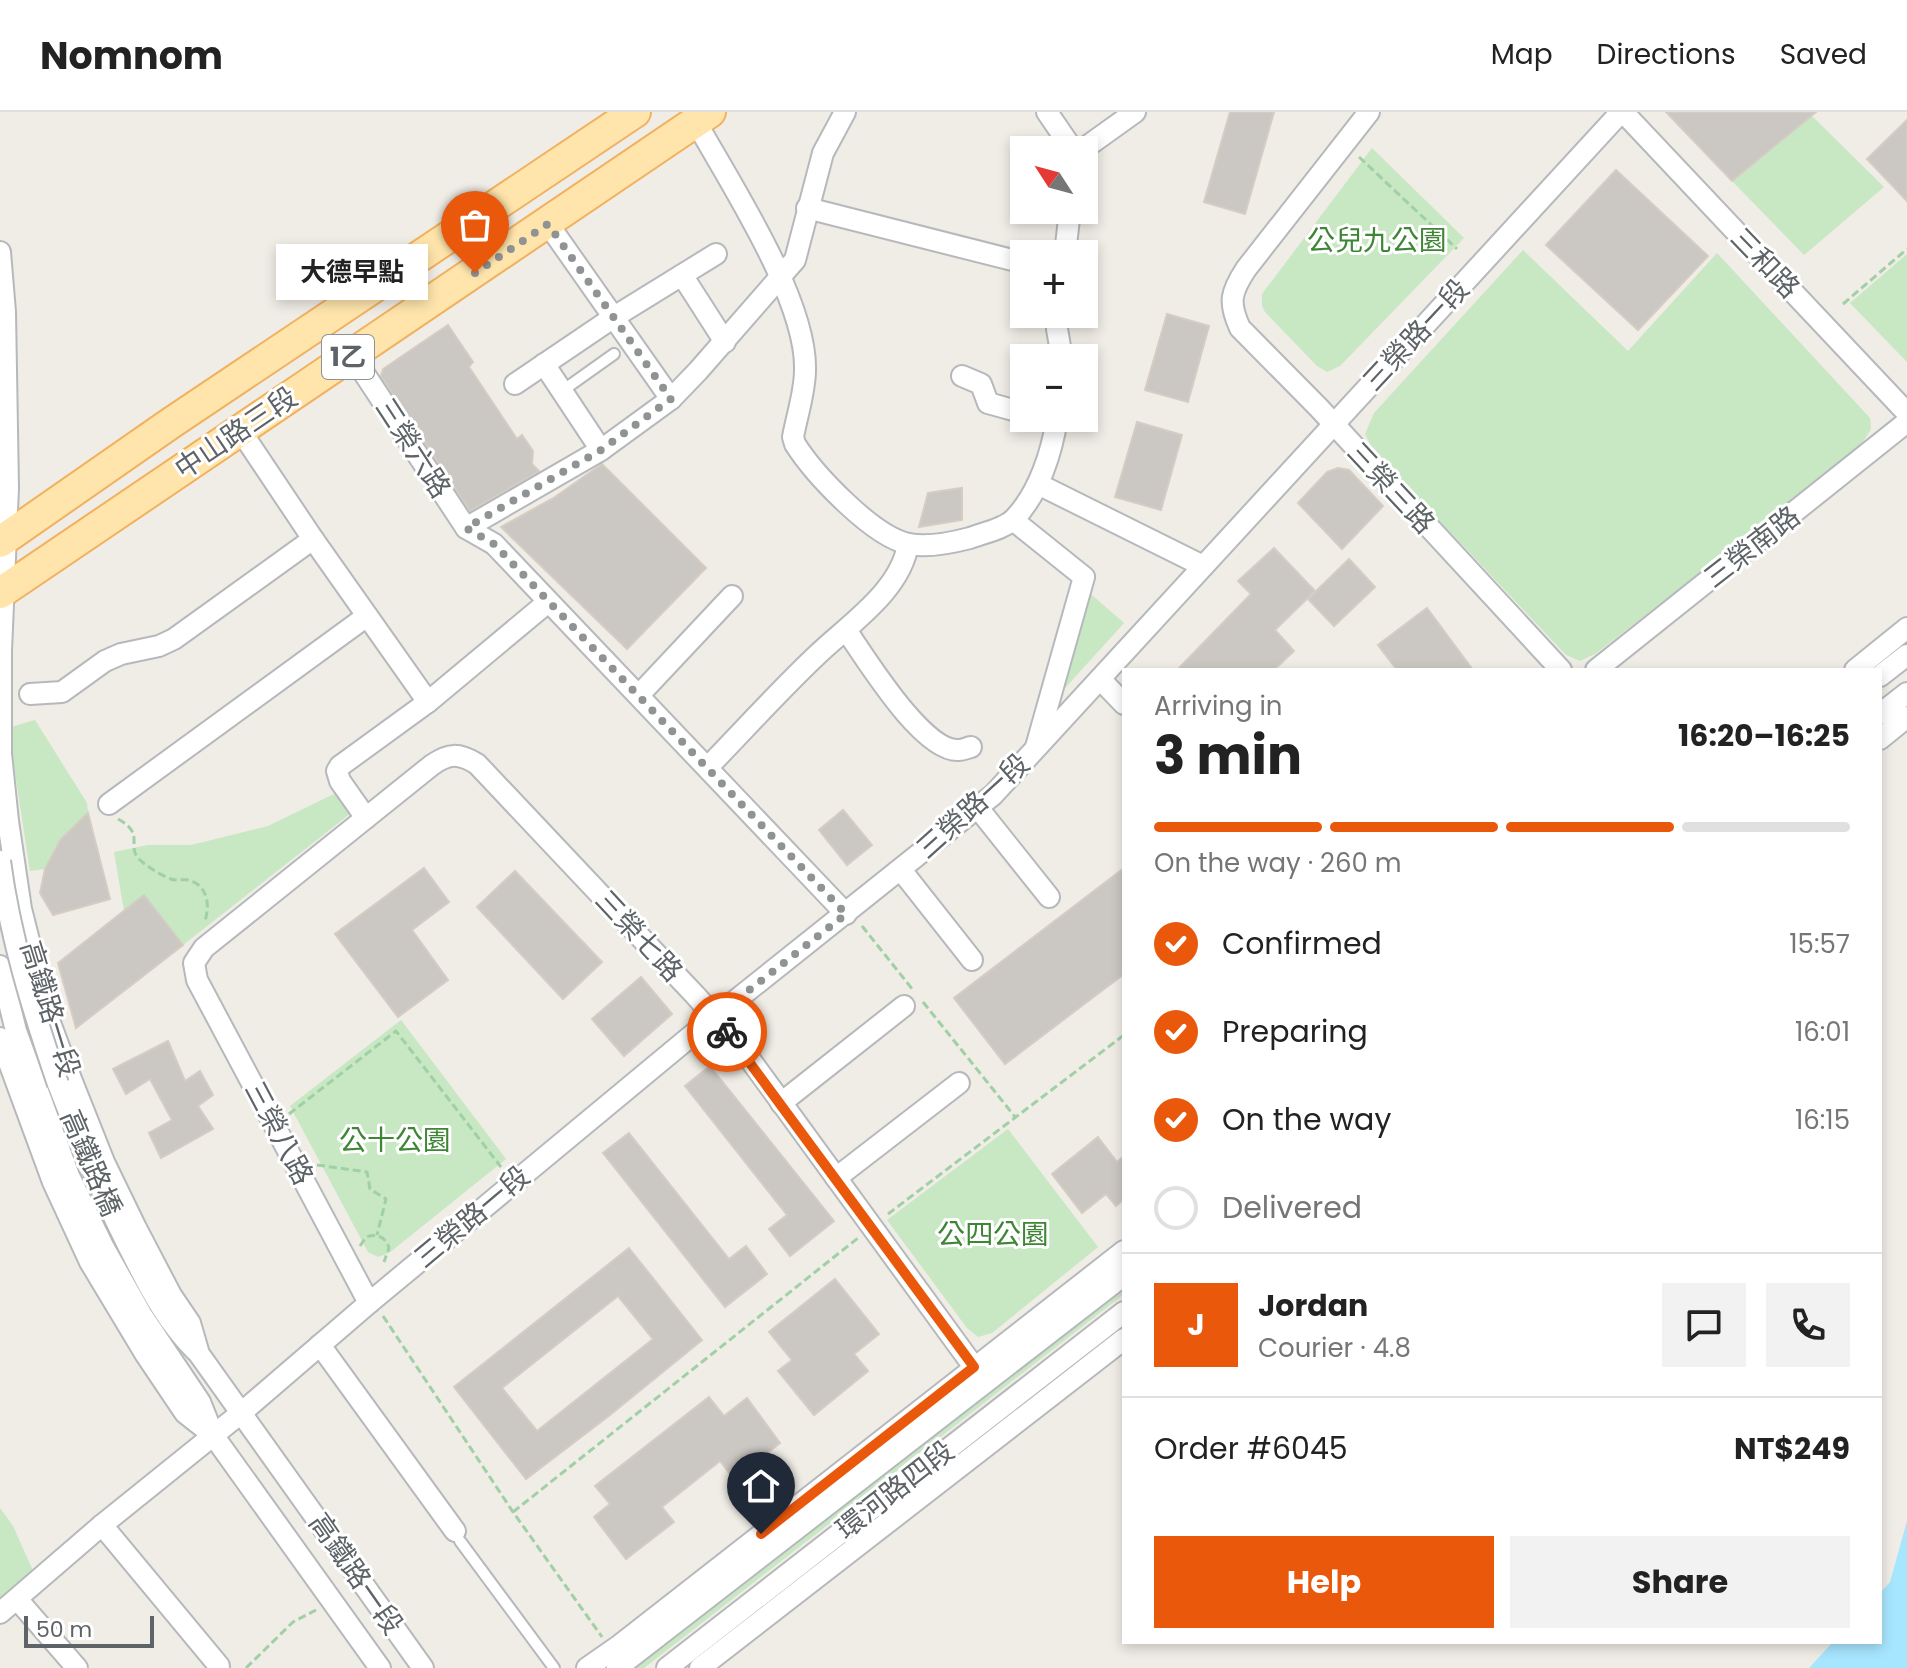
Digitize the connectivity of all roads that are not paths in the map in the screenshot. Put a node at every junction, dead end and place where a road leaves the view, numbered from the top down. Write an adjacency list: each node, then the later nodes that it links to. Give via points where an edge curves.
1 (635, 112): 37 (main road, 中山路三段 / 1乙)
2 (845, 112): 10 (street, via 823,153)
3 (1047, 112): 8 (street)
4 (1135, 112): 9 (street)
5 (1369, 112): 29 (street, 三榮三路, via 1246,269 1231,301 1240,328)
6 (1622, 112): 27 (street, 三和路); 29 (street, 三榮路一段)
7 (703, 117): 11 (main road, 中山路三段 / 1乙); 16 (street)
8 (1063, 136)
9 (1098, 139)
10 (807, 208): 14 (street); 16 (street, via 795,260)
11 (548, 224): 17 (street); 20 (main road, 中山路三段 / 1乙)
12 (0, 252): 37 (street, 高鐵路一段, via 8,488)
13 (716, 254): 15 (street)
14 (1010, 259)
15 (682, 275): 17 (street); 18 (street)
16 (781, 276): 18 (street); 38 (street, via 805,370 795,444 853,509)
17 (614, 317): 21 (street); 25 (street)
18 (725, 342): 25 (street)
19 (614, 354): 24 (lane)
20 (352, 355): 30 (main road, 中山路三段 / 1乙); 35 (street, 三榮六路)
21 (544, 364): 23 (street); 24 (street)
22 (962, 376): 26 (street, via 981,384 988,403)
23 (515, 384)
24 (562, 391): 32 (street)
25 (671, 399): 32 (street)
26 (1010, 409)
27 (1907, 413)
28 (1907, 422): 48 (street, 三榮南路)
29 (1333, 425): 39 (street, 三榮路一段); 47 (street, 三榮三路)
30 (240, 430): 36 (street); 40 (main road, 中山路三段 / 1乙)
31 (1049, 432): 33 (street)
32 (601, 450): 35 (street)
33 (1038, 484): 34 (street); 39 (street)
34 (1013, 520): 38 (street, via 957,541); 61 (street, via 1084,577)
35 (466, 528): 42 (street, 三榮六路, via 494,544)
36 (313, 539): 43 (street); 53 (street, via 174,639 113,657 62,692)
37 (2, 540): 40 (street, 高鐵路一段)
38 (908, 544): 45 (street, via 901,568)
39 (1203, 566): 51 (street, 三榮路一段)
40 (2, 592): 69 (street, 高鐵路一段, via 1,754)
41 (732, 596): 54 (street)
42 (548, 602): 54 (street, 三榮六路); 55 (street)
43 (367, 616): 55 (street); 63 (street)
44 (1907, 628): 49 (street)
45 (846, 630): 60 (street, via 908,717 949,749); 62 (street)
46 (1907, 655): 50 (street)
47 (1559, 668)
48 (1599, 668)
49 (1857, 668)
50 (1882, 674)
51 (1100, 679): 56 (street); 61 (street, 三榮路一段)
52 (1907, 693): 57 (street)
53 (30, 694)
54 (639, 695): 62 (street, 三榮六路)
55 (428, 702): 65 (street, via 337,771)
56 (1122, 702)
57 (1882, 712)
58 (1907, 717): 59 (street)
59 (1882, 737)
60 (971, 747)
61 (1035, 750): 64 (street, 三榮路一段)
62 (708, 767): 71 (street, 三榮六路)
63 (109, 804)
64 (978, 808): 67 (street, 三榮路一段); 68 (street)
65 (366, 818): 76 (street, 三榮七路, via 444,757 457,754 477,764); 83 (street, 三榮八路, via 204,948 194,963 197,980)
66 (0, 861): 87 (street, 高鐵路橋, bridge, via 6,908 38,1025 89,1166 158,1303)
67 (901, 870): 71 (street, 三榮路一段); 73 (street)
68 (1049, 897)
69 (20, 900): 70 (street); 72 (street); 87 (street, 高鐵路一段, via 49,1020 76,1093 136,1228 190,1323)
70 (0, 903)
71 (854, 920): 76 (street, 三榮路一段)
72 (0, 924)
73 (972, 960)
74 (0, 966): 90 (street, 高鐵路橋, via 36,1092 69,1176 160,1345 200,1402)
75 (904, 1006): 79 (street)
76 (715, 1017): 79 (street, 三榮七路); 83 (street, 三榮路一段)
77 (0, 1038): 90 (street, 高鐵路一段, via 53,1182 90,1262 185,1413)
78 (959, 1083): 80 (street)
79 (781, 1103): 80 (street, 三榮七路)
80 (836, 1178): 88 (street, 三榮七路)
81 (1122, 1253): 88 (street, 環河路四段)
82 (1122, 1277): 101 (street, 環河路四段)
83 (376, 1310): 86 (street, 三榮路一段)
84 (1122, 1314): 102 (street, 環河路四段)
85 (1122, 1341): 103 (street, 環河路四段)
86 (320, 1345): 89 (street, 三榮路一段); 92 (street)
87 (199, 1354): 89 (street, 高鐵路一段)
88 (974, 1367): 100 (street, 環河路四段)
89 (241, 1413): 90 (street, 三榮路一段); 98 (street, 高鐵路一段)
90 (213, 1435): 91 (street, 三榮路一段); 97 (street, 高鐵路一段)
91 (102, 1525): 93 (street, 三榮路一段); 95 (street)
92 (458, 1536): 99 (lane)
93 (17, 1599): 94 (street, 三榮路一段); 96 (street)
94 (0, 1613)
95 (219, 1666)
96 (77, 1668)
97 (380, 1668)
98 (423, 1668)
99 (554, 1668)
100 (587, 1668)
101 (617, 1668)
102 (667, 1668)
103 (700, 1668)

